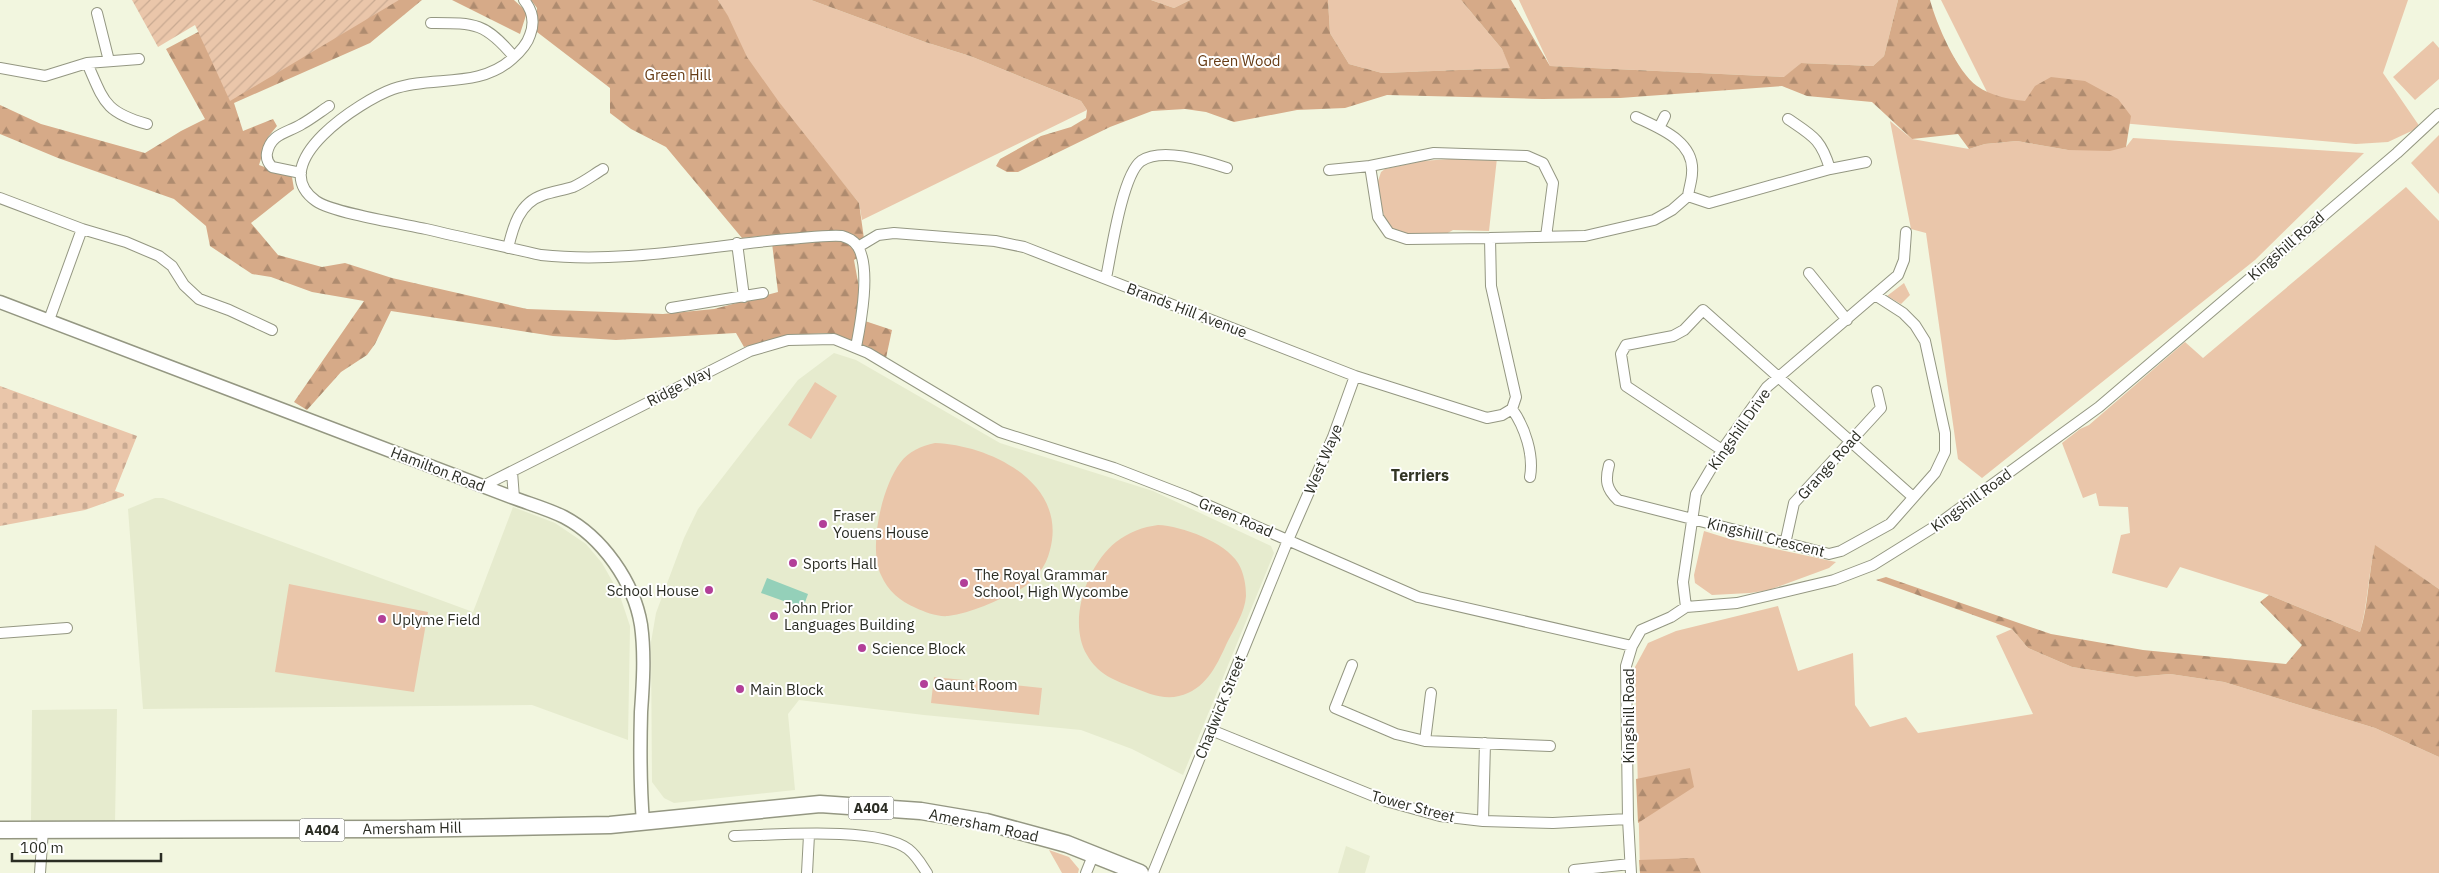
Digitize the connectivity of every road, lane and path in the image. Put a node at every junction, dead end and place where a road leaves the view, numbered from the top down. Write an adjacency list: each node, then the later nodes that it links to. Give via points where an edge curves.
1 (524, 0): 4 (street, via 530,8 533,25 527,44)
2 (97, 13): 6 (street)
3 (431, 23): 4 (street, via 468,23 499,39)
4 (514, 57): 22 (street, via 480,77 394,88 370,99 348,112 319,138)
5 (139, 59): 6 (street)
6 (109, 61): 7 (street)
7 (87, 63): 8 (street, via 45,76); 14 (street, via 105,102 124,118)
8 (0, 68)
9 (329, 106): 22 (street, via 280,134 270,145 269,164 276,169)
10 (2439, 114): 58 (street, Kingshill Road, via 2099,407 1934,527 1873,565 1834,580 1737,603)
11 (1664, 116): 15 (street)
12 (1636, 118): 15 (street)
13 (1788, 119): 20 (street, via 1824,148)
14 (147, 124)
15 (1659, 128): 23 (street, via 1685,145 1693,170)
16 (1866, 162): 20 (street)
17 (1370, 166): 21 (street); 27 (street, via 1434,153 1527,156 1543,164 1553,183); 28 (street, via 1378,217 1388,233 1406,239)
18 (1227, 168): 33 (street, via 1201,159 1161,154 1141,161 1129,179)
19 (603, 169): 31 (street, via 573,186 530,202 513,226)
20 (1830, 169): 23 (street, via 1709,203)
21 (1328, 170)
22 (301, 173): 31 (street, via 312,197 325,205)
23 (1688, 196): 27 (street, via 1654,220 1585,236)
24 (0, 198): 25 (street)
25 (82, 229): 39 (street); 41 (street, via 159,256 172,266 198,299)
26 (1906, 232): 35 (street, Kingshill Drive, via 1904,260 1898,275)
27 (1546, 237): 28 (street)
28 (1490, 238): 46 (street, via 1491,286 1516,397)
29 (736, 243): 30 (street, via 842,236); 31 (street, via 594,258 540,256); 36 (street)
30 (858, 247): 33 (street, Brands Hill Avenue, via 878,235 894,233 995,241 1024,247); 42 (street, via 863,291)
31 (508, 248)
32 (1809, 273): 40 (street)
33 (1106, 278): 43 (street, Brands Hill Avenue)
34 (763, 293): 36 (street)
35 (1875, 295): 40 (street, Kingshill Drive); 54 (street, Kingshill Crescent, via 1915,324 1925,341 1944,433 1945,452 1936,473)
36 (744, 297): 38 (street)
37 (0, 302): 39 (street, Hamilton Road)
38 (671, 308)
39 (49, 320): 52 (street, Hamilton Road)
40 (1847, 320): 44 (street, Kingshill Drive)
41 (272, 330)
42 (856, 347): 50 (street, Ridge Way, via 834,340 803,339 750,351); 56 (street, Green Road, via 1000,432 1114,468)
43 (1355, 376): 46 (street, Brands Hill Avenue, via 1487,418); 56 (street, West Waye, via 1333,437)
44 (1779, 377): 47 (street); 48 (street, Kingshill Drive, via 1768,386); 48 (street, via 1702,310 1684,330 1673,336 1626,344 1621,354 1626,386)
45 (1877, 391): 47 (street, Grange Road, via 1881,408)
46 (1512, 409): 51 (street, via 1522,423 1532,467)
47 (1850, 442): 54 (street); 57 (street, Grange Road, via 1794,503)
48 (1722, 450): 55 (street, Kingshill Drive, via 1696,494)
49 (1609, 465): 55 (street, Kingshill Crescent, via 1606,478 1609,492 1618,500)
50 (512, 472): 52 (street, Ridge Way); 53 (street)
51 (1530, 477)
52 (483, 486): 53 (street, Hamilton Road)
53 (514, 498): 70 (street, Hamilton Road, via 564,518 595,541 620,571 632,598 641,624 643,653 640,786)
54 (1913, 498): 57 (street, Kingshill Crescent, via 1890,524 1841,551 1828,554)
55 (1691, 518): 57 (street, Kingshill Crescent); 58 (street, Kingshill Drive, via 1683,582)
56 (1288, 540): 61 (street, Green Road, via 1418,597); 64 (street, Chadwick Street)
57 (1785, 544)
58 (1686, 607): 61 (street, Kingshill Road, via 1641,630)
59 (67, 628): 60 (street)
60 (0, 633)
61 (1632, 646): 68 (street, Kingshill Road, via 1626,666)
62 (1352, 665): 65 (street, via 1335,708 1396,734)
63 (1431, 693): 65 (street)
64 (1211, 730): 69 (street, Tower Street, via 1386,801 1440,816); 83 (street, Chadwick Street)
65 (1424, 741): 66 (street)
66 (1485, 743): 67 (street); 69 (street)
67 (1550, 746)
68 (1628, 819): 69 (street, Tower Street, via 1553,823); 76 (street, Kingshill Road)
69 (1483, 821)
70 (643, 822): 72 (main road, Amersham Hill / A404, via 398,829); 75 (main road, Amersham Road / A404, via 820,804 921,811 986,822)
71 (0, 830): 72 (main road, Amersham Hill / A404)
72 (43, 830): 78 (street)
73 (809, 835): 74 (street); 79 (street); 80 (street, via 857,835 895,842 918,858)
74 (734, 836)
75 (1094, 853): 81 (street); 82 (main road, Amersham Road / A404)
76 (1631, 868): 77 (street)
77 (1574, 870)
78 (40, 873)
79 (807, 873)
80 (927, 873)
81 (1086, 873)
82 (1140, 873)
83 (1153, 873)

